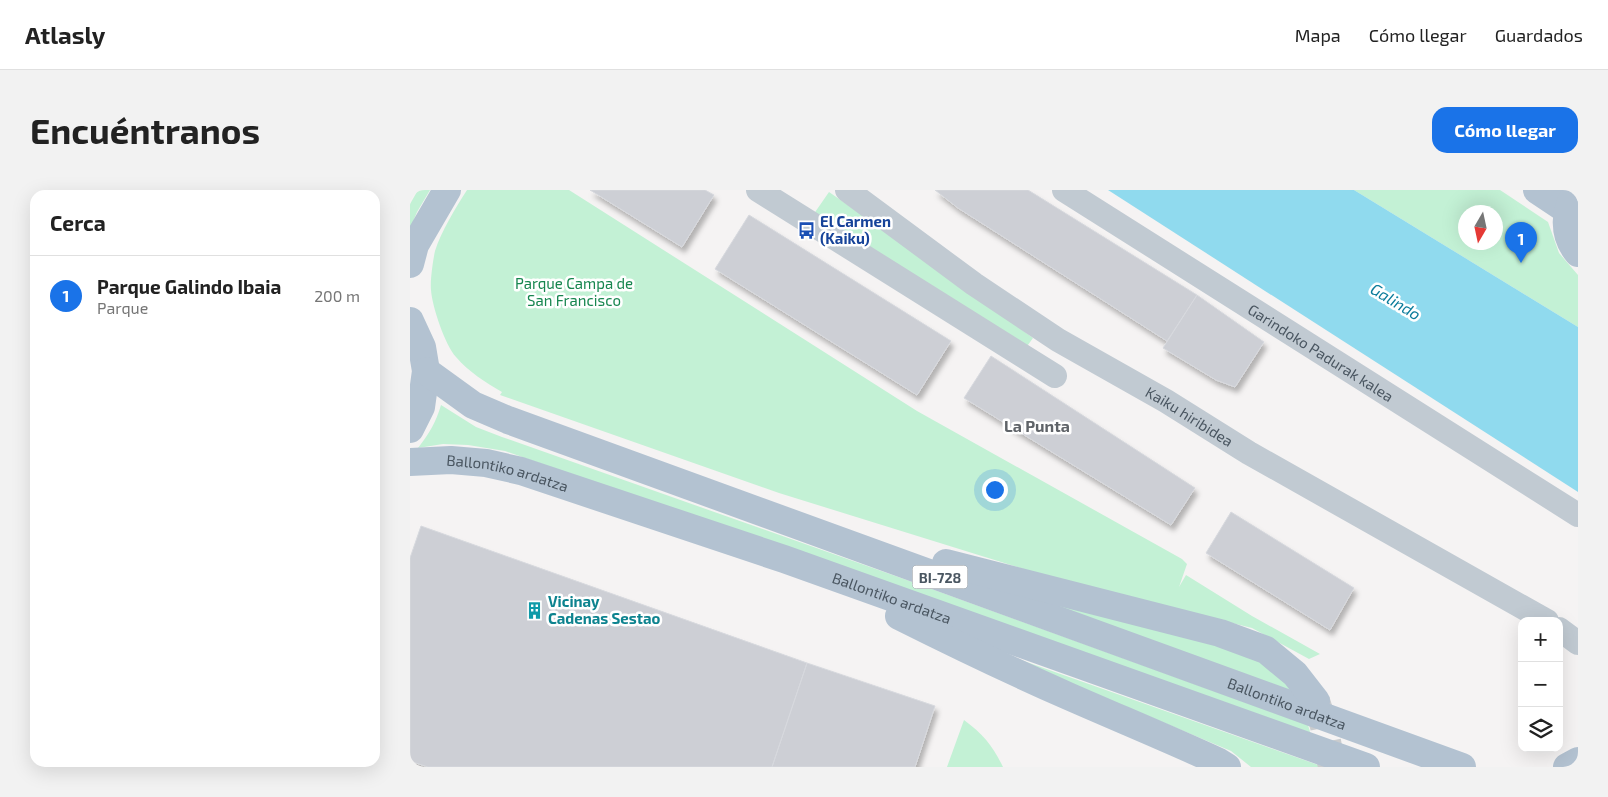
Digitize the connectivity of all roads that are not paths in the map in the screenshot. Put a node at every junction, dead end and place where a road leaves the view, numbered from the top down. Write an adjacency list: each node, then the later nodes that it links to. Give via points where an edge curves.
1 (447, 190): 8 (main road, via 415,245)
2 (758, 190): 11 (street)
3 (847, 190): 10 (street, Kaiku hiribidea, via 974,284)
4 (1064, 190): 16 (street, Garindoko Padurak kalea)
5 (1537, 190): 6 (main road)
6 (1572, 200): 7 (main road, via 1566,224 1569,238)
7 (1578, 253)
8 (410, 264)
9 (410, 321): 12 (main road, via 422,348)
10 (1050, 335): 11 (street); 19 (street, Kaiku hiribidea)
11 (1033, 363): 13 (street)
12 (426, 371): 14 (main road, via 421,407); 17 (main road, Ballontiko ardatza / BI-728, via 473,405 508,420)
13 (1055, 376)
14 (410, 429)
15 (410, 462): 18 (main road, Ballontiko ardatza / BI-728, via 486,462 521,471)
16 (1578, 515)
17 (800, 527): 20 (main road, Ballontiko ardatza, via 1220,633 1266,650 1295,674); 24 (main road, Ballontiko ardatza / BI-728)
18 (784, 559): 22 (main road, via 990,661); 23 (main road, Ballontiko ardatza / BI-728)
19 (1540, 617)
20 (1316, 701)
21 (1578, 761): 25 (main road)
22 (1227, 767)
23 (1366, 767)
24 (1462, 767)
25 (1566, 767)

